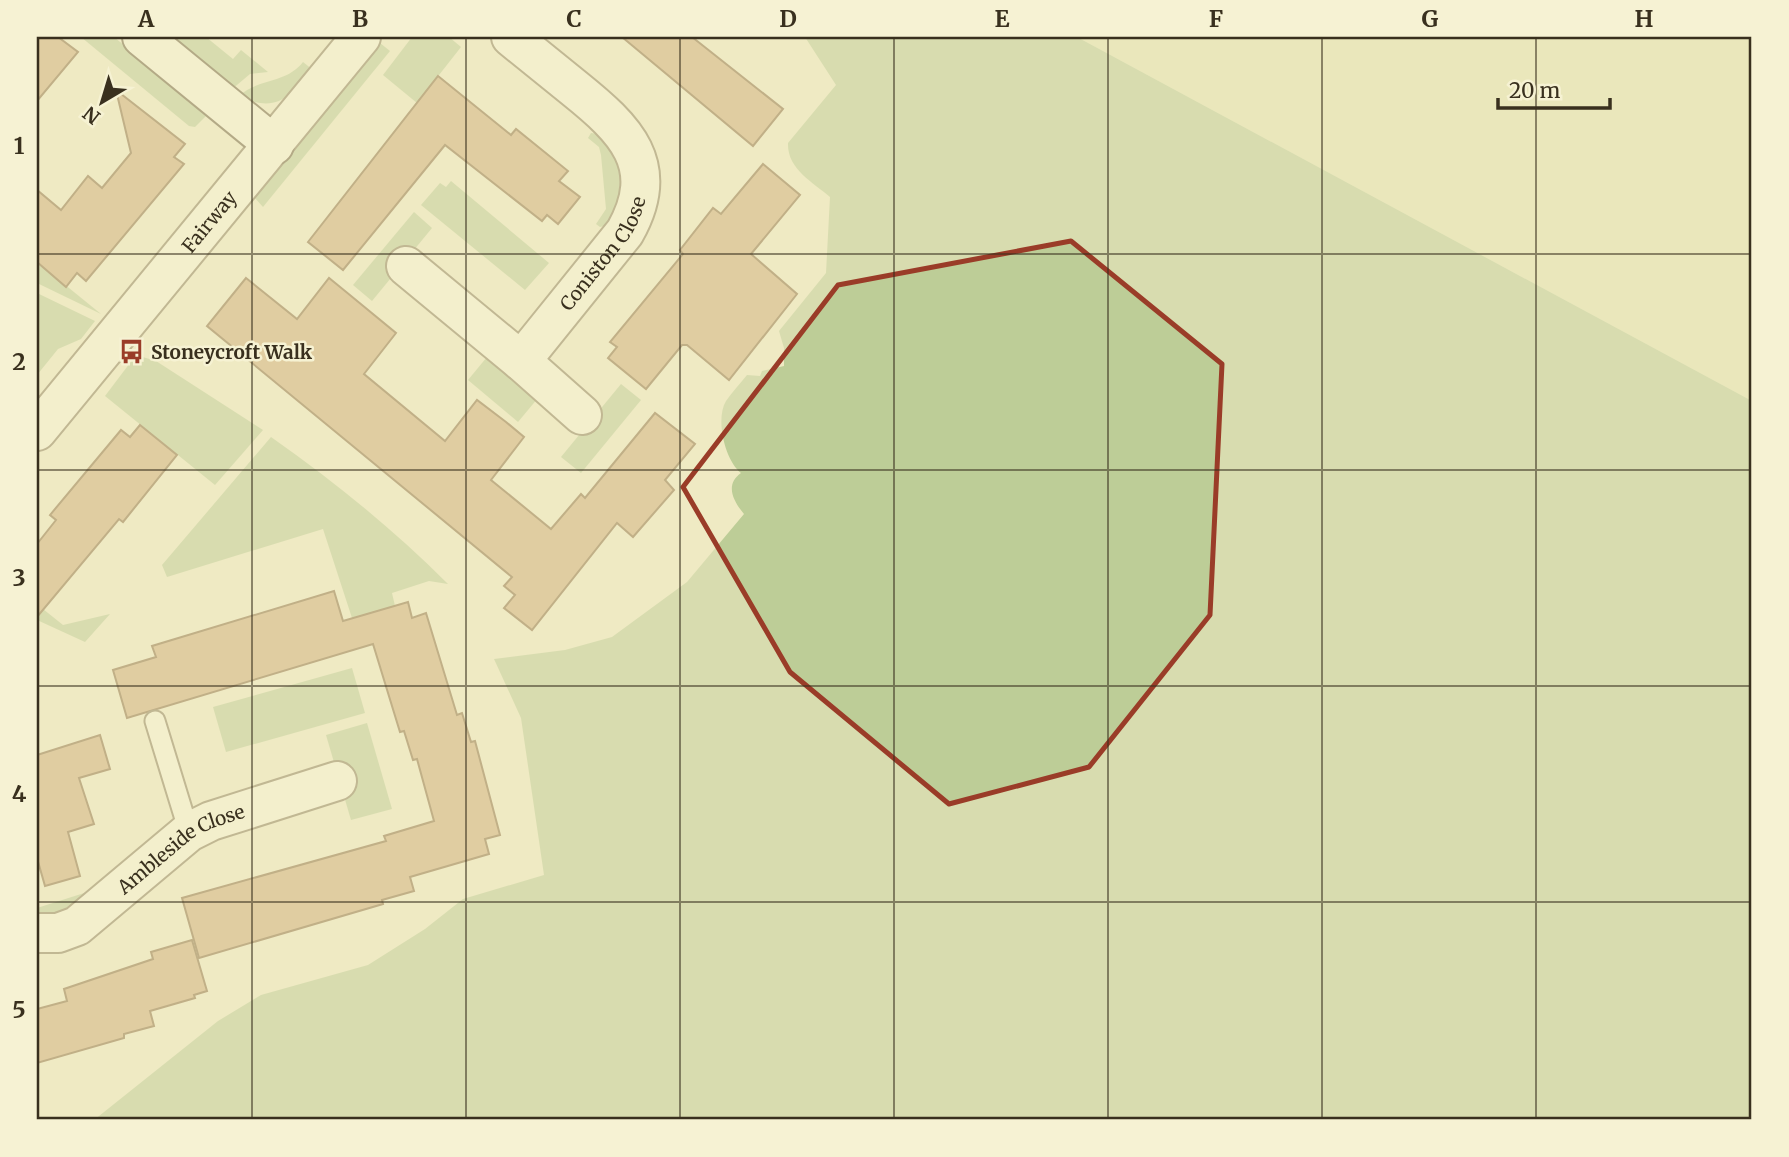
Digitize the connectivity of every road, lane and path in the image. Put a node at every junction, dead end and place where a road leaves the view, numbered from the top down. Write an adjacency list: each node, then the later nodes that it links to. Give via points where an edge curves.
1 (142, 37): 4 (street)
2 (361, 37): 4 (street, Fairway)
3 (511, 37): 6 (street, Coniston Close, via 625,132 640,173 641,191 638,209 625,232)
4 (274, 145): 8 (street, Fairway)
5 (406, 266): 6 (street)
6 (521, 361): 7 (street)
7 (582, 415)
8 (37, 431)
9 (155, 721): 11 (lane)
10 (337, 782): 11 (street, Ambleside Close)
11 (189, 832): 12 (street, Ambleside Close, via 77,926 58,933)
12 (37, 933)

